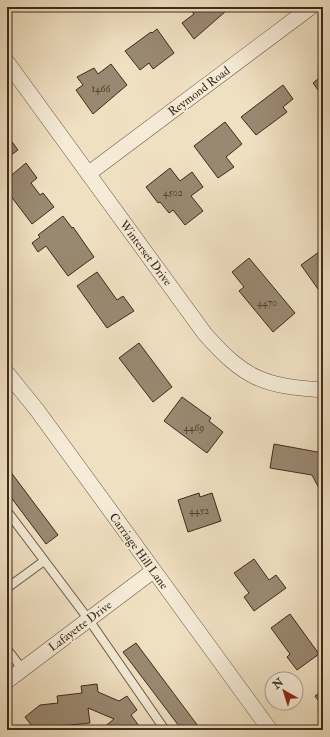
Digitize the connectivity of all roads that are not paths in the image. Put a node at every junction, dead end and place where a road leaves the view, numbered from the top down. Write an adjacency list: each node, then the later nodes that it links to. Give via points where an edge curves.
1 (311, 7): 3 (street, Reymond Road)
2 (7, 62): 3 (street, Winterset Drive)
3 (88, 174): 5 (street, Winterset Drive, via 205,334 227,358 241,370 260,380)
4 (7, 373): 8 (street, Carriage Hill Lane, via 37,410)
5 (323, 390)
6 (7, 511): 7 (lane)
7 (44, 561): 9 (lane); 10 (lane)
8 (153, 571): 10 (street, Lafayette Drive); 15 (street, Carriage Hill Lane)
9 (7, 588)
10 (88, 620): 12 (street, Lafayette Drive); 14 (lane)
11 (7, 649): 12 (lane)
12 (23, 670): 13 (street, Lafayette Drive)
13 (7, 681)
14 (165, 730)
15 (270, 730)

